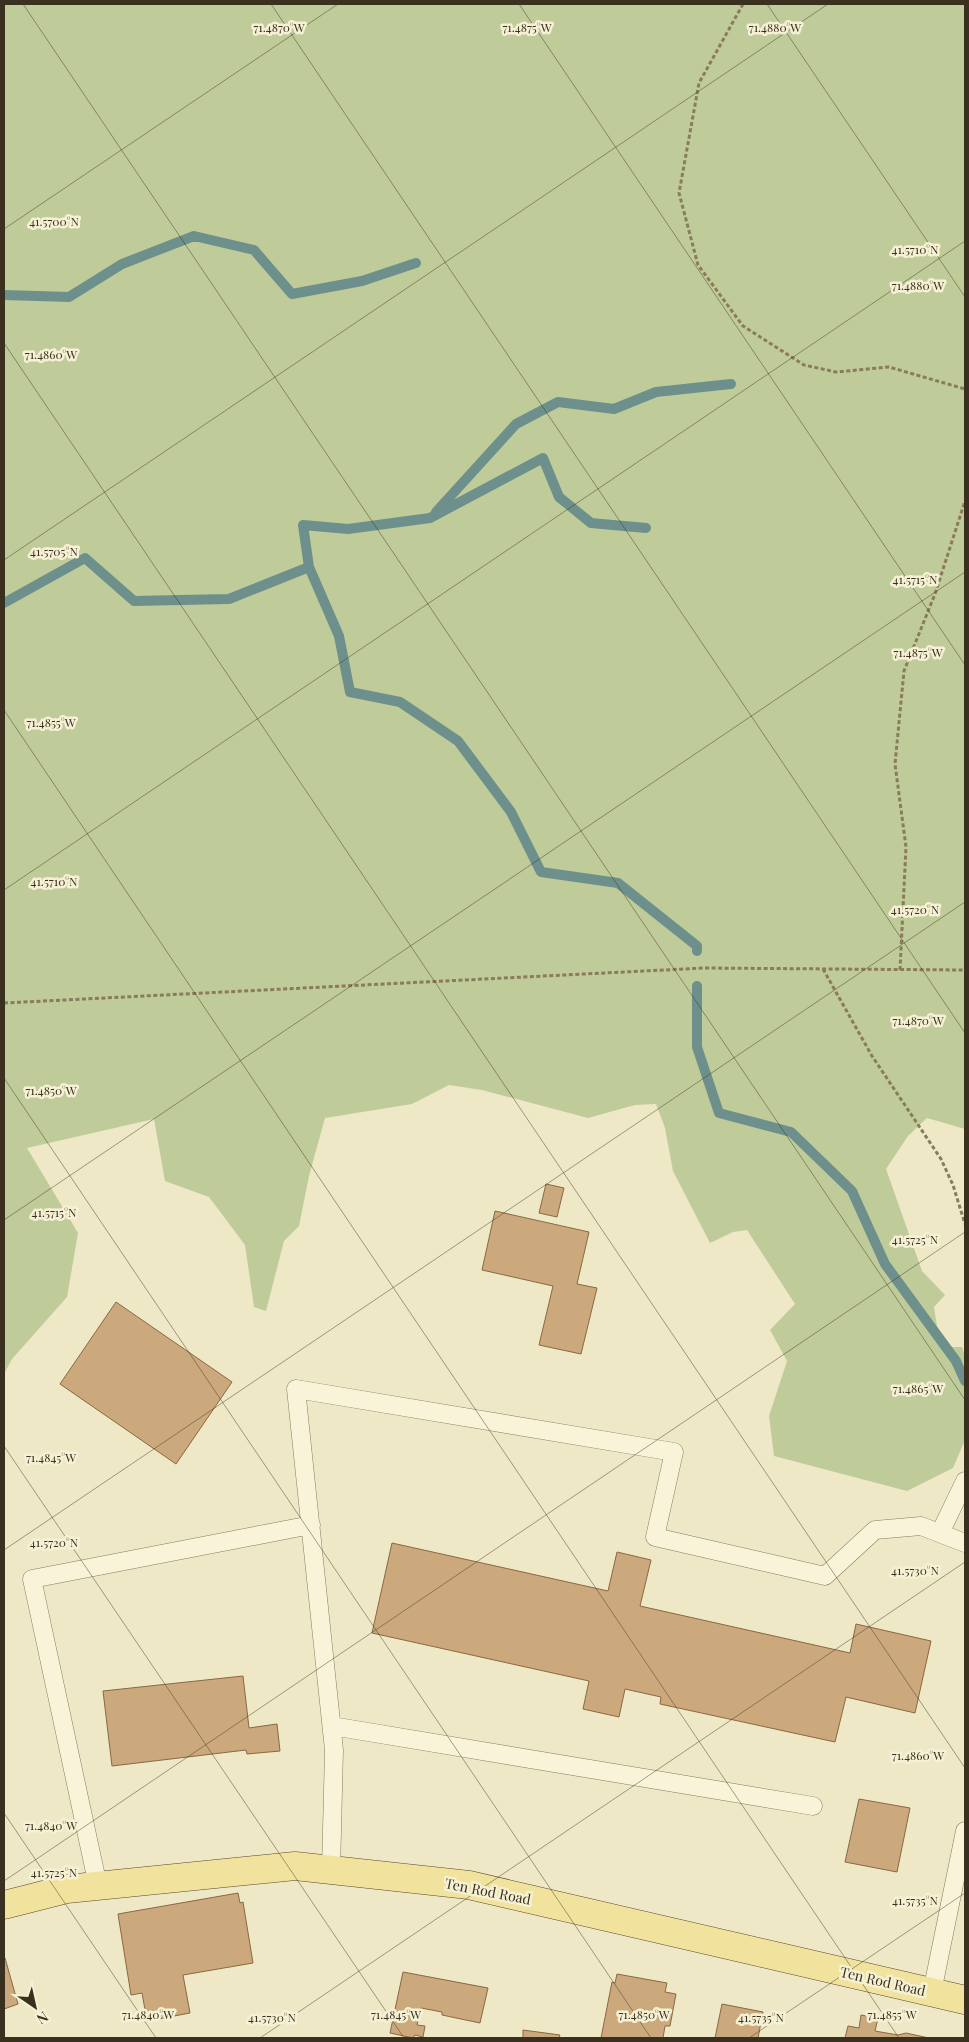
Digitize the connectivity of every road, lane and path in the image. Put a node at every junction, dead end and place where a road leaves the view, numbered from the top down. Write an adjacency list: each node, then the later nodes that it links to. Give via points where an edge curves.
1 (743, 4): 2 (path, via 699,82 679,193 698,265 743,326 804,364 836,372 889,367)
2 (965, 389)
3 (965, 501): 5 (path, via 935,594 904,671 895,764 906,847)
4 (823, 969): 5 (path); 7 (path, via 694,969); 8 (path, via 872,1056 941,1159)
5 (900, 970): 6 (path)
6 (965, 970)
7 (4, 1003)
8 (965, 1224)
9 (965, 1481): 11 (lane)
10 (311, 1525): 11 (lane, via 296,1389 674,1452 655,1536 825,1576 875,1530 921,1526); 13 (lane); 17 (lane, via 32,1579)
11 (940, 1533): 12 (lane)
12 (965, 1543)
13 (332, 1726): 14 (lane); 16 (lane)
14 (813, 1806)
15 (965, 1831): 19 (lane)
16 (331, 1870): 17 (main road, Ten Rod Road, via 295,1866); 19 (main road, Ten Rod Road, via 469,1885)
17 (98, 1886): 18 (main road, Ten Rod Road, via 67,1889)
18 (4, 1905)
19 (932, 1992): 20 (main road, Ten Rod Road)
20 (965, 2000)

